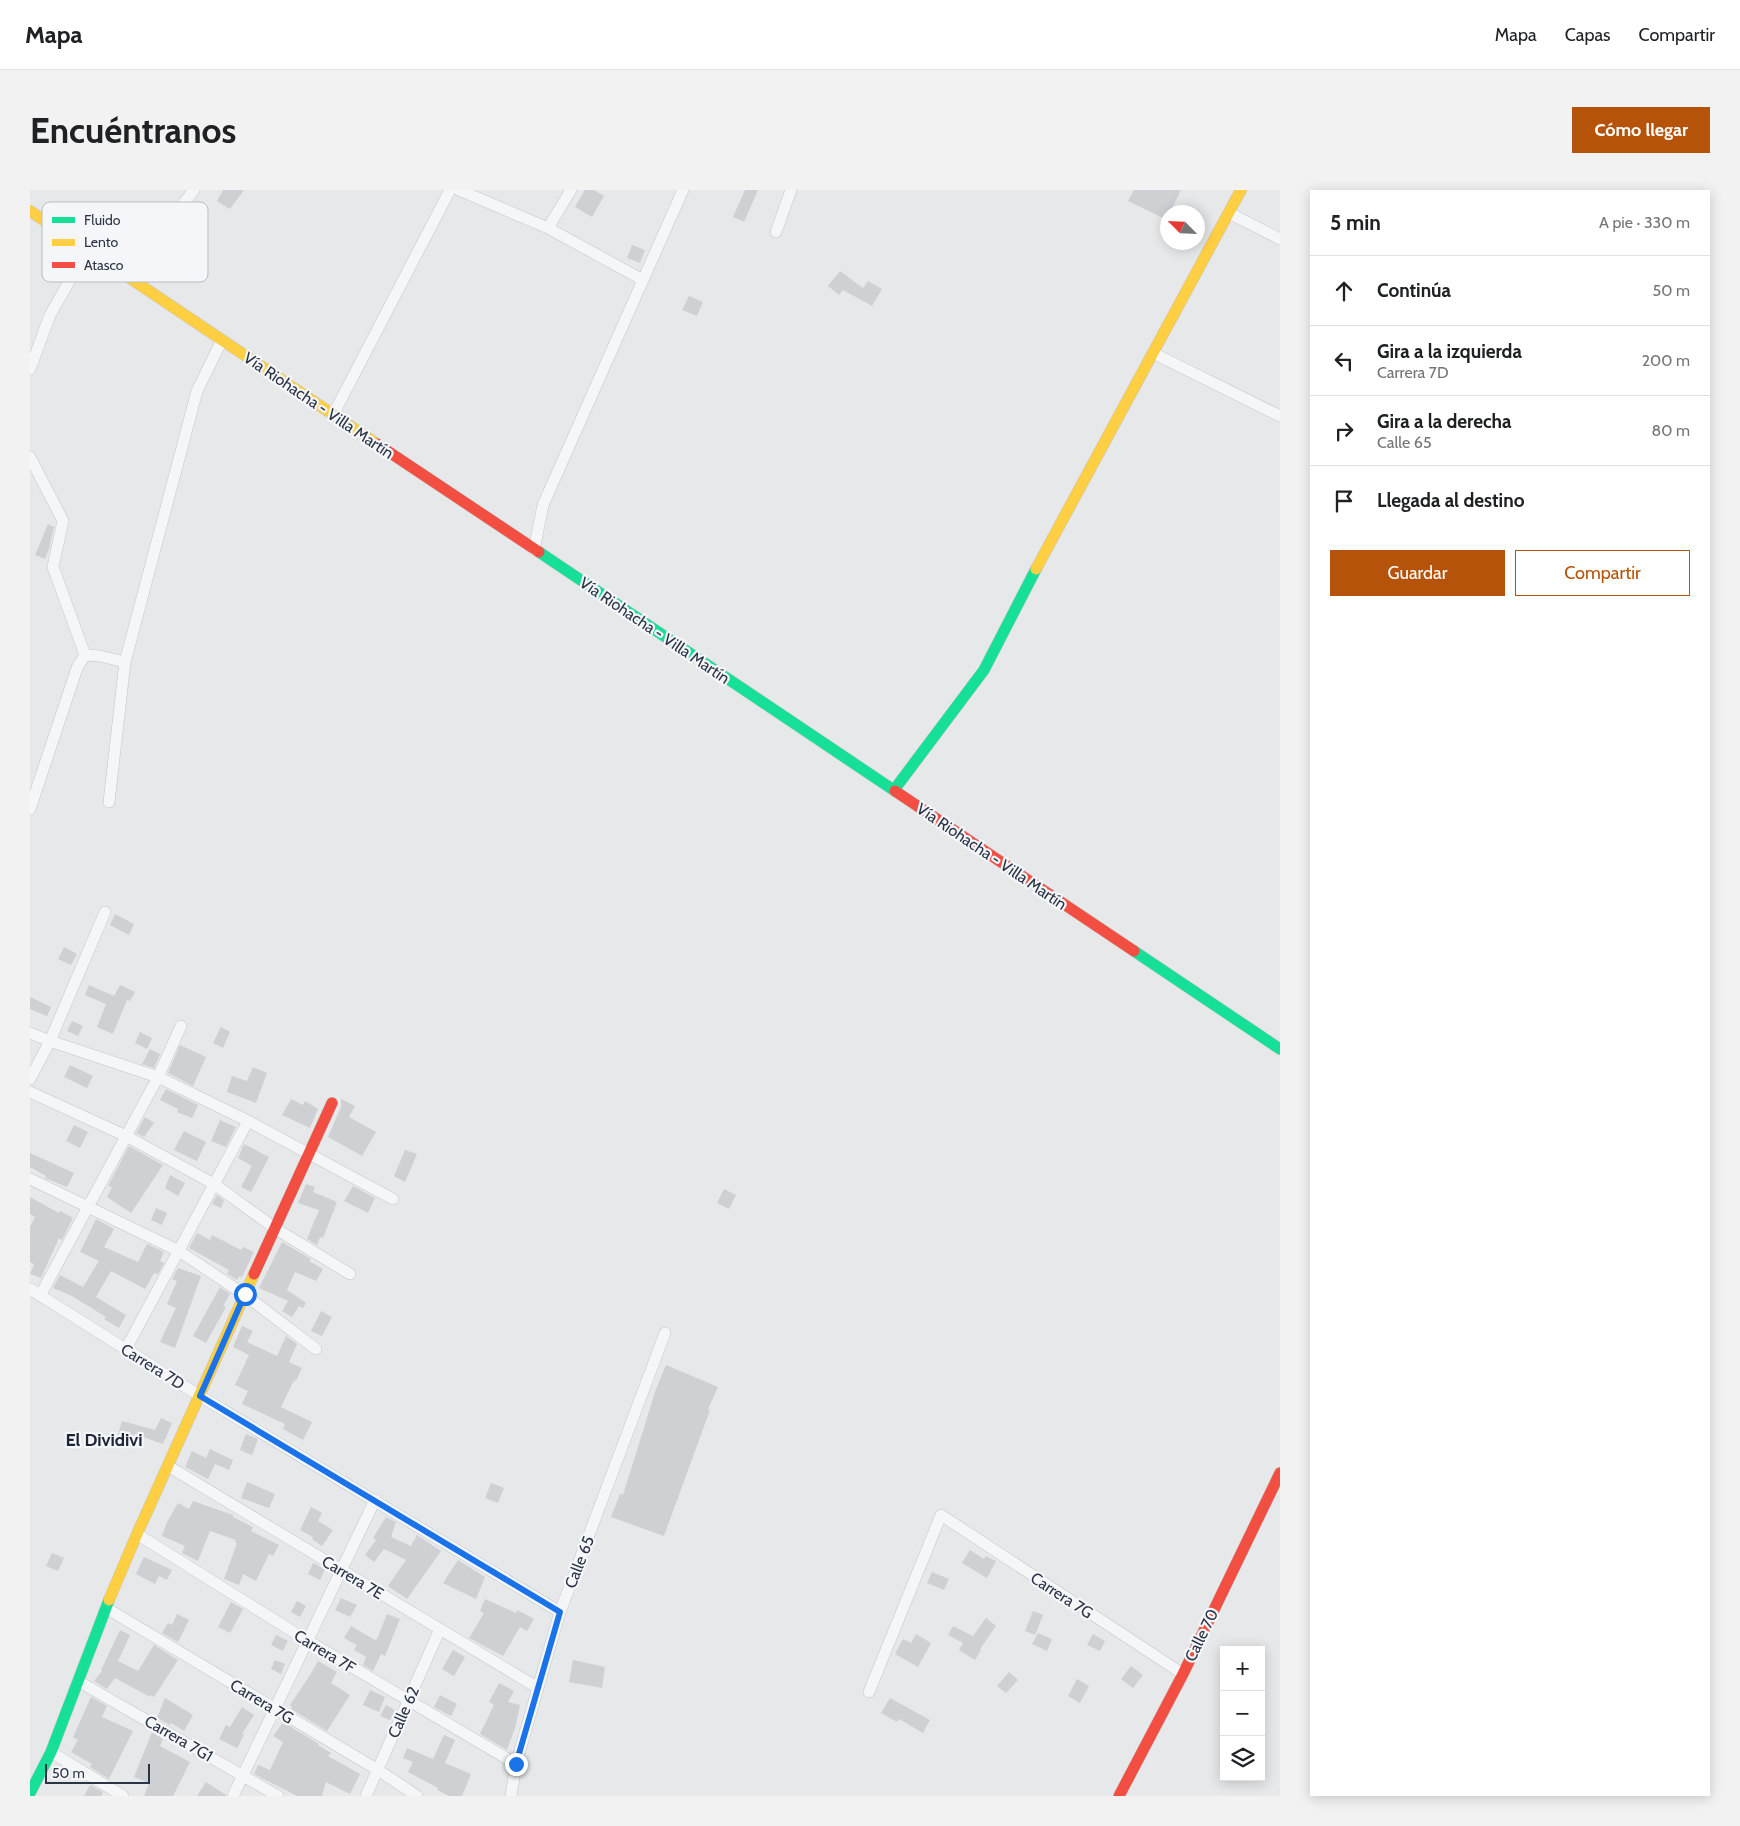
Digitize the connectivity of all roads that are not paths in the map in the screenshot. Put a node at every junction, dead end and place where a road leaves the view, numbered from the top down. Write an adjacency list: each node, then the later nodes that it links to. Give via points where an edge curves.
1 (194, 190): 8 (street)
2 (450, 190): 21 (street)
3 (459, 190): 12 (street)
4 (571, 190): 12 (street)
5 (684, 190): 15 (street)
6 (791, 190): 13 (street)
7 (1241, 190): 10 (street)
8 (185, 202)
9 (30, 212): 11 (street, Vía Riohacha - Villa Martín)
10 (1229, 213): 14 (street); 19 (street)
11 (42, 220)
12 (548, 228): 15 (street)
13 (776, 232)
14 (1280, 239)
15 (643, 280): 24 (street, via 543,505)
16 (69, 282): 20 (street, via 50,315)
17 (135, 282): 18 (street, Vía Riohacha - Villa Martín)
18 (222, 340): 21 (street, Vía Riohacha - Villa Martín); 26 (street, via 197,391)
19 (1153, 353): 22 (street); 27 (street, via 984,670)
20 (30, 369)
21 (333, 415): 24 (street, Vía Riohacha - Villa Martín)
22 (1280, 416)
23 (30, 457): 25 (street, via 64,521 53,567)
24 (534, 550): 27 (street, Vía Riohacha - Villa Martín)
25 (85, 655): 26 (street); 29 (street, via 77,668)
26 (125, 662): 28 (street)
27 (894, 790): 34 (street, Vía Riohacha - Villa Martín)
28 (109, 802)
29 (30, 809)
30 (105, 912): 33 (street)
31 (181, 1026): 35 (street)
32 (30, 1033): 33 (street)
33 (50, 1041): 35 (street); 36 (street)
34 (1280, 1050)
35 (158, 1077): 39 (street); 40 (street)
36 (30, 1079)
37 (30, 1092): 40 (street)
38 (332, 1103): 41 (street)
39 (248, 1121): 41 (street); 43 (street)
40 (126, 1136): 43 (street); 45 (street)
41 (309, 1155): 44 (street); 46 (street)
42 (30, 1178): 45 (street)
43 (214, 1184): 46 (street); 47 (street)
44 (393, 1199)
45 (87, 1206): 47 (street); 49 (street)
46 (276, 1229): 48 (street); 50 (street)
47 (179, 1251): 50 (street); 52 (street)
48 (350, 1274)
49 (35, 1292): 52 (street, Carrera 7D)
50 (245, 1294): 53 (street); 54 (street)
51 (665, 1334): 61 (street, Calle 65)
52 (126, 1349): 54 (street, Carrera 7D)
53 (316, 1349)
54 (200, 1396): 55 (street); 57 (street, Carrera 7D)
55 (168, 1466): 58 (street); 59 (street, Carrera 7E)
56 (1280, 1473): 64 (street, Calle 70)
57 (375, 1500): 59 (street); 61 (street, Carrera 7D)
58 (137, 1534): 60 (street); 63 (street, Carrera 7F)
59 (342, 1570): 62 (street, Carrera 7E); 63 (street)
60 (106, 1608): 65 (street); 69 (street, Carrera 7G)
61 (560, 1612): 66 (street, Calle 65)
62 (440, 1629): 66 (street, Carrera 7E); 68 (street, Calle 62)
63 (308, 1641): 68 (street, Carrera 7F); 69 (street)
64 (1182, 1674): 67 (street, Carrera 7G, via 941,1515); 81 (street, Calle 70)
65 (78, 1681): 70 (street); 73 (street, Carrera 7G1)
66 (538, 1688): 71 (street, Calle 65)
67 (869, 1692)
68 (408, 1701): 71 (street, Carrera 7F); 72 (street, Calle 62)
69 (275, 1709): 72 (street, Carrera 7G); 73 (street)
70 (51, 1752): 74 (street); 75 (street)
71 (516, 1764): 80 (street, Calle 65)
72 (378, 1770): 78 (street, Calle 62); 79 (street, Carrera 7G)
73 (243, 1774): 76 (street); 77 (street, Carrera 7G1)
74 (30, 1793)
75 (123, 1796)
76 (233, 1796)
77 (278, 1796)
78 (366, 1796)
79 (417, 1796)
80 (512, 1796)
81 (1119, 1796)

